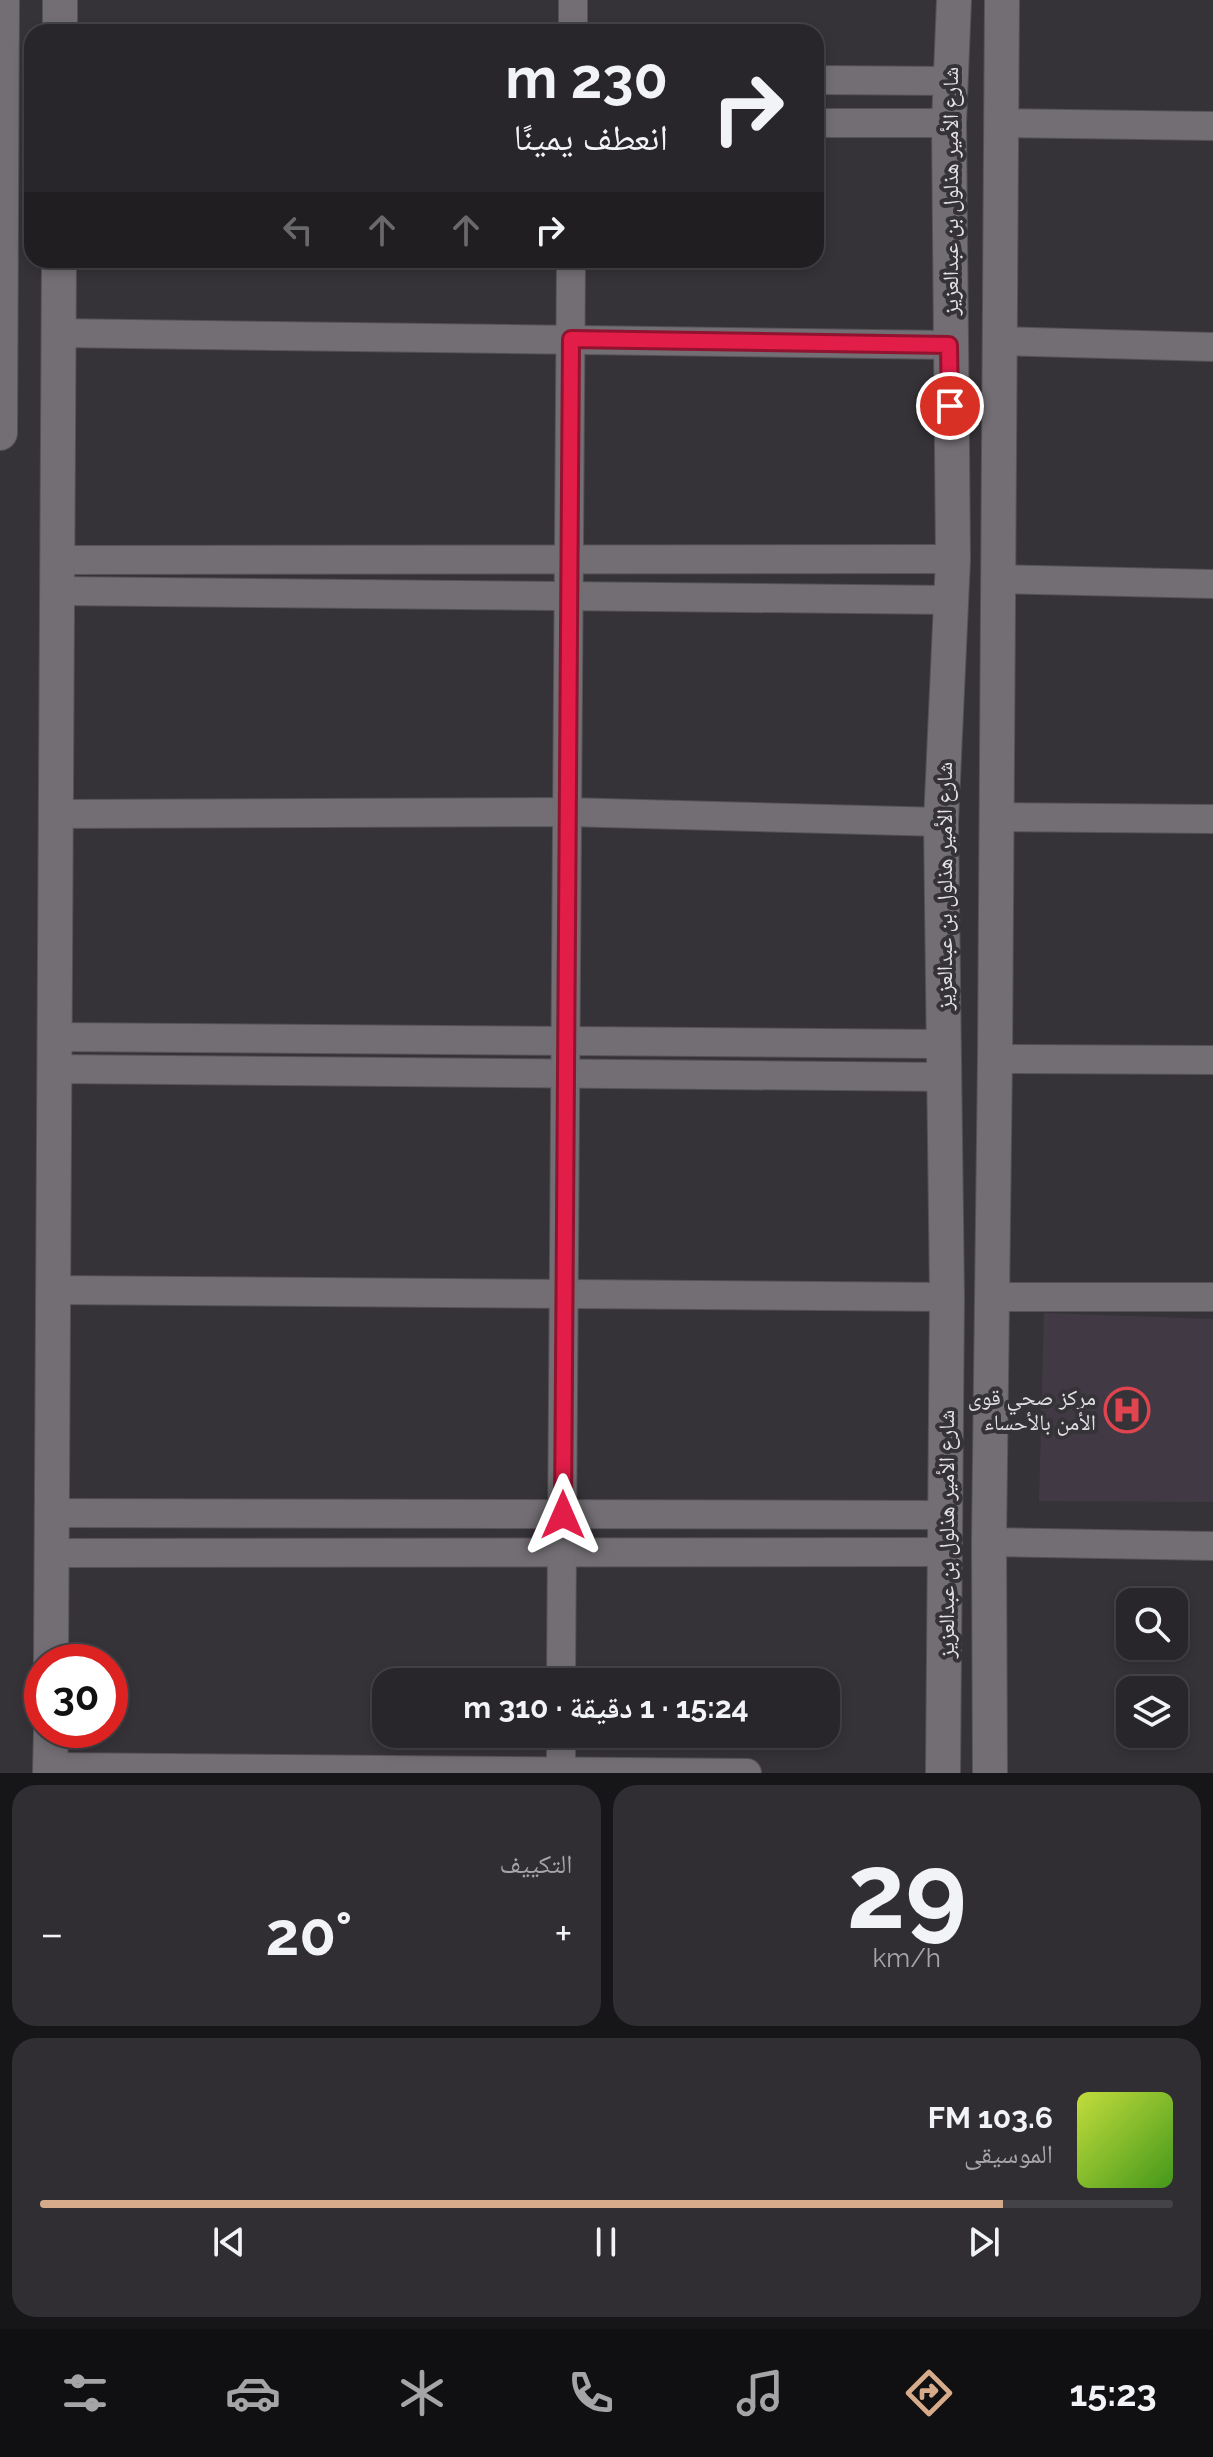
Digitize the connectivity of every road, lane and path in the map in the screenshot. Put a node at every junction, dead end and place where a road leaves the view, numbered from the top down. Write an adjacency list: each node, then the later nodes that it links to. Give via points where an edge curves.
1 (2, 0): 10 (street)
2 (60, 0): 6 (street)
3 (573, 0): 7 (street)
4 (954, 0): 9 (street, شارع الأمير هذلول بن عبدالعزيز)
5 (1002, 0): 13 (street, شارع الأمير هذلول بن عبدالعزيز)
6 (60, 24)
7 (573, 24)
8 (824, 80): 9 (street)
9 (950, 81): 12 (street, شارع الأمير هذلول بن عبدالعزيز)
10 (1, 104): 18 (street)
11 (824, 123): 12 (street)
12 (949, 123): 21 (street, شارع الأمير هذلول بن عبدالعزيز)
13 (1001, 123): 14 (street); 20 (street, شارع الأمير هذلول بن عبدالعزيز)
14 (1213, 126)
15 (59, 268): 17 (street)
16 (571, 268): 19 (street)
17 (58, 333): 19 (street); 26 (street)
18 (0, 339): 23 (street)
19 (571, 339): 21 (street); 25 (street)
20 (1000, 341): 22 (street); 27 (street, شارع الأمير هذلول بن عبدالعزيز)
21 (949, 345): 24 (street, شارع الأمير هذلول بن عبدالعزيز)
22 (1213, 347)
23 (0, 433)
24 (953, 559): 25 (street); 30 (street, شارع الأمير هذلول بن عبدالعزيز)
25 (569, 560): 26 (street); 29 (street)
26 (57, 575): 29 (street); 32 (street)
27 (996, 579): 28 (street); 33 (street, شارع الأمير هذلول بن عبدالعزيز)
28 (1213, 584)
29 (569, 595): 30 (street); 31 (street)
30 (950, 600): 35 (street, شارع الأمير هذلول بن عبدالعزيز)
31 (567, 812): 32 (street); 35 (street); 36 (street)
32 (56, 814): 37 (street)
33 (995, 817): 34 (street); 38 (street, شارع الأمير هذلول بن عبدالعزيز)
34 (1213, 819)
35 (941, 822): 39 (street, شارع الأمير هذلول بن عبدالعزيز)
36 (566, 1041): 37 (street); 39 (street); 41 (street)
37 (54, 1053): 41 (street); 42 (street)
38 (995, 1059): 40 (street); 45 (street, شارع الأمير هذلول بن عبدالعزيز)
39 (944, 1060): 41 (street); 44 (street, شارع الأمير هذلول بن عبدالعزيز)
40 (1213, 1060)
41 (566, 1074): 43 (street)
42 (53, 1290): 43 (street); 47 (street)
43 (564, 1294): 44 (street); 48 (street)
44 (947, 1297): 49 (street, شارع الأمير هذلول بن عبدالعزيز)
45 (992, 1297): 46 (street); 50 (street, شارع الأمير هذلول بن عبدالعزيز)
46 (1213, 1297)
47 (52, 1513): 48 (street); 54 (street)
48 (563, 1515): 49 (street); 52 (street)
49 (946, 1515): 53 (street, شارع الأمير هذلول بن عبدالعزيز)
50 (989, 1542): 51 (street); 63 (street, شارع الأمير هذلول بن عبدالعزيز)
51 (1213, 1546)
52 (562, 1552): 53 (street); 54 (street); 56 (street)
53 (946, 1552): 62 (street, شارع الأمير هذلول بن عبدالعزيز)
54 (52, 1553): 55 (street)
55 (51, 1644)
56 (561, 1668)
57 (51, 1748): 59 (street)
58 (561, 1748): 60 (street)
59 (50, 1770): 60 (street)
60 (561, 1772): 61 (street)
61 (747, 1773)
62 (943, 1773)
63 (990, 1773)

